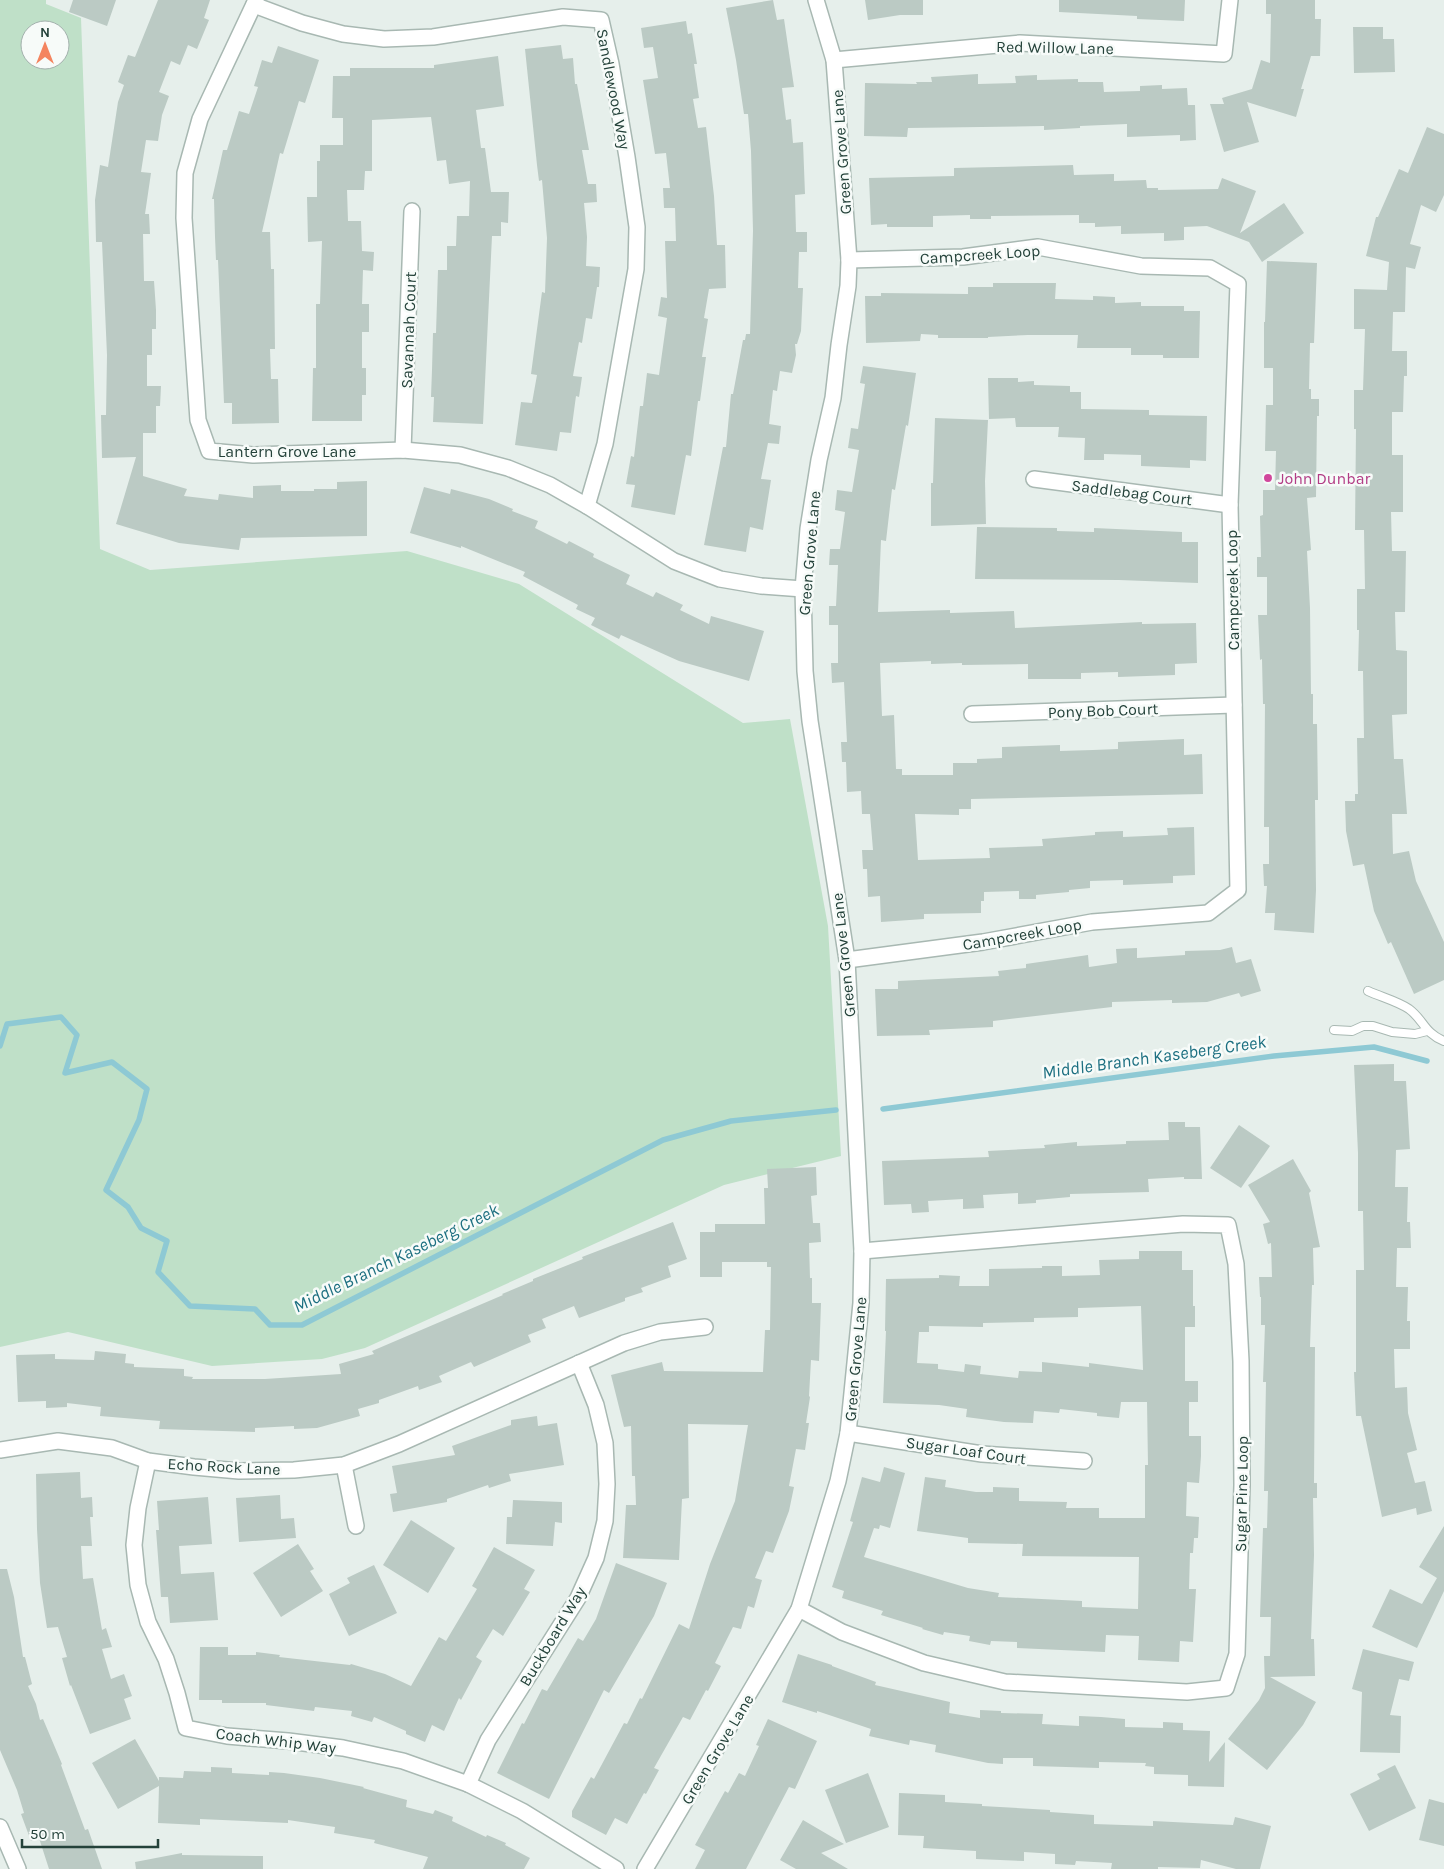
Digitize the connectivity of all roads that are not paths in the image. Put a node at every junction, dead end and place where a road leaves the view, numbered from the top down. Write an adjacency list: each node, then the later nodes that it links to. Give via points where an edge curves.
1 (816, 0): 4 (street, Green Grove Lane)
2 (1230, 0): 4 (street, Red Willow Lane, via 1224,54 1020,43)
3 (255, 2): 7 (street, Lantern Grove Lane, via 200,119 185,173 184,218 198,420 209,452 253,455); 10 (street, Sandlewood Way, via 302,23 343,34 384,39 433,37 563,17 600,20 612,64 627,157 637,227 636,269 605,444)
4 (834, 60): 6 (street, Green Grove Lane)
5 (412, 211): 7 (street, Savannah Court)
6 (849, 260): 9 (street, Campcreek Loop, via 963,257 1038,247 1141,266 1210,268 1238,284); 11 (street, Green Grove Lane, via 833,398 818,460 809,519)
7 (403, 450): 10 (street, Lantern Grove Lane, via 460,455 508,468)
8 (1034, 479): 9 (street, Saddlebag Court)
9 (1230, 505): 12 (street, Campcreek Loop)
10 (587, 506): 11 (street, Lantern Grove Lane, via 674,561 711,576 762,586)
11 (803, 589): 14 (street, Green Grove Lane, via 804,671)
12 (1234, 705): 13 (street, Pony Bob Court); 14 (street, Campcreek Loop, via 1238,890 1208,913 1092,922 983,942)
13 (972, 714)
14 (847, 960): 19 (street, Green Grove Lane)
15 (1368, 991): 17 (lane, via 1408,1008)
16 (1334, 1030): 17 (lane, via 1352,1031 1374,1026 1392,1032 1415,1034)
17 (1427, 1031): 18 (lane)
18 (1444, 1041)
19 (862, 1251): 22 (street, Green Grove Lane, via 861,1304); 28 (street, Sugar Pine Loop, via 1183,1224 1228,1225 1236,1264 1241,1361 1238,1654 1226,1688 1187,1692 1005,1682 924,1663 842,1632)
20 (705, 1326): 21 (street, Echo Rock Lane, via 660,1332 624,1343)
21 (579, 1363): 26 (street, Echo Rock Lane, via 399,1444); 29 (street, Buckboard Way, via 596,1405 605,1443 605,1521 596,1558 578,1598 488,1740)
22 (848, 1433): 25 (street, Sugar Loaf Court, via 982,1454); 28 (street, Green Grove Lane, via 838,1481)
23 (0, 1450): 24 (street, Echo Rock Lane, via 58,1441 112,1448)
24 (148, 1461): 26 (street, Echo Rock Lane, via 239,1471); 29 (street, Coach Whip Way, via 134,1545 138,1585 148,1622 166,1659 186,1728 227,1736 343,1748 403,1761)
25 (1084, 1461)
26 (344, 1465): 27 (street)
27 (356, 1526)
28 (799, 1609): 33 (street, Green Grove Lane)
29 (468, 1784): 32 (street, Coach Whip Way, via 522,1811)
30 (0, 1827): 31 (street)
31 (18, 1869)
32 (616, 1869)
33 (645, 1869)

